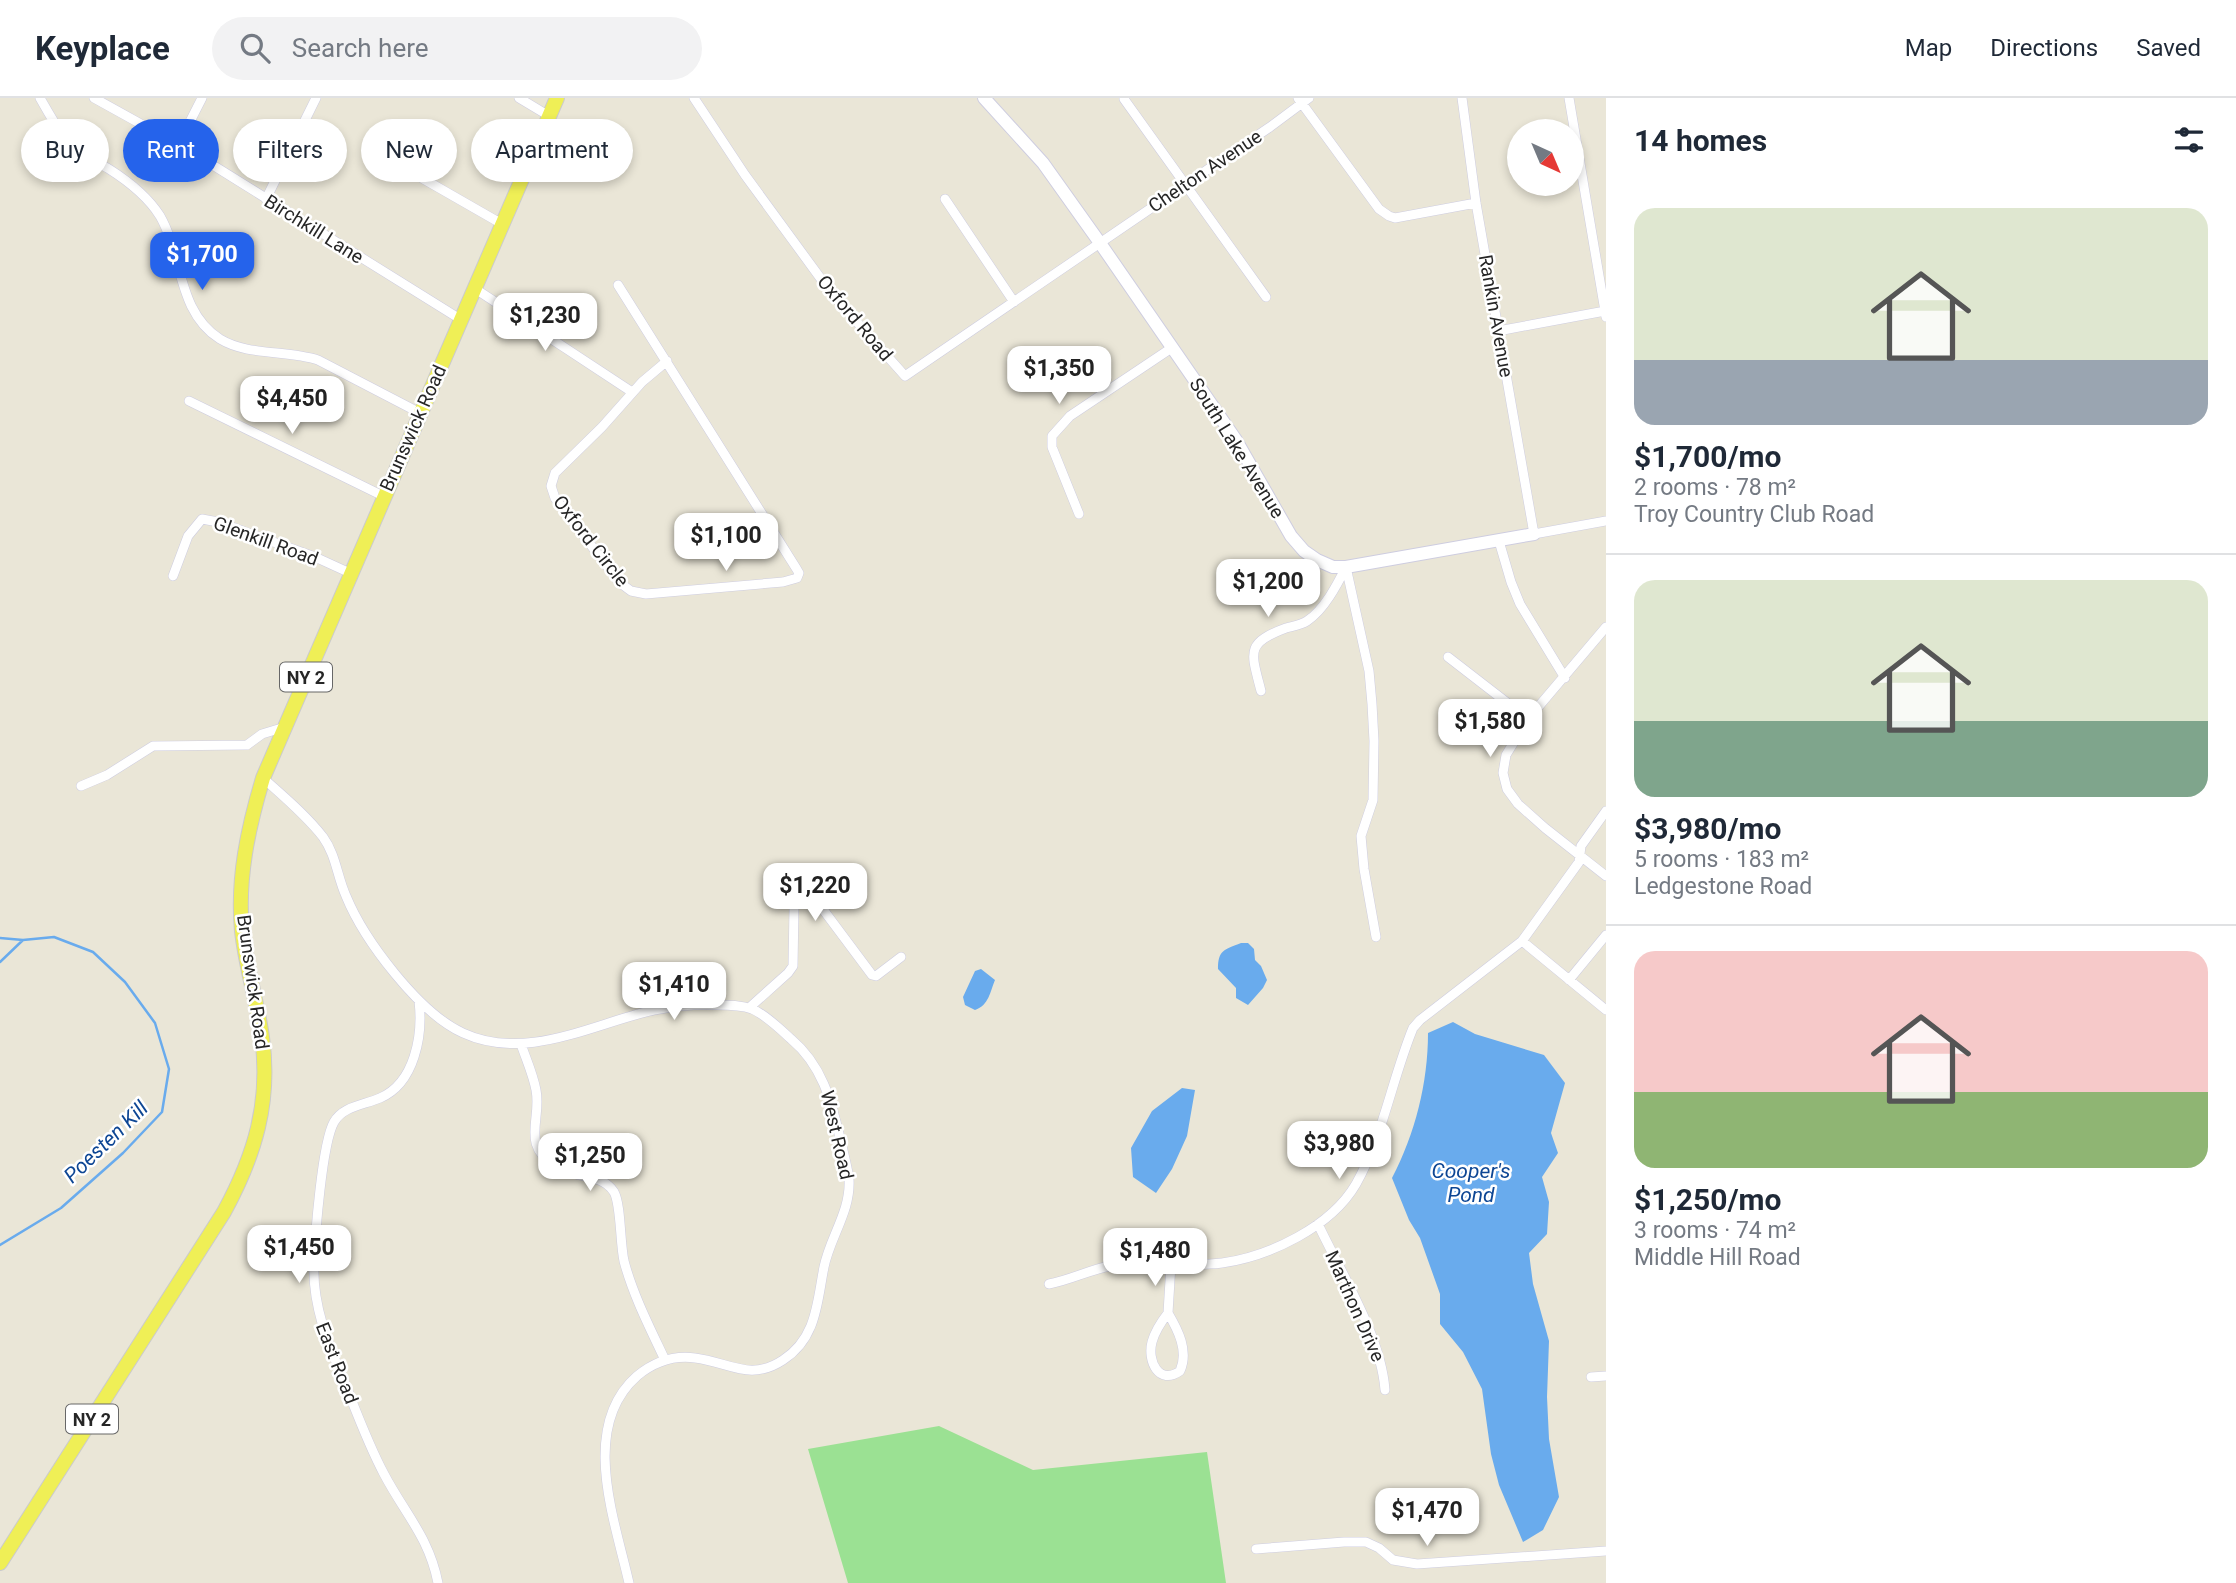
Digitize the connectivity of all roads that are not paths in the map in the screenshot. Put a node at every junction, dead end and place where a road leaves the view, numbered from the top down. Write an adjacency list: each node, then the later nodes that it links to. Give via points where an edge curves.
1 (40, 98): 35 (street, via 60,133 79,152 121,178 152,206 170,240 191,309 207,329 241,348 318,360)
2 (94, 98): 14 (street, Birchkill Lane)
3 (202, 98): 15 (street)
4 (316, 98): 19 (street)
5 (519, 98): 13 (street)
6 (557, 98): 13 (main road, Brunswick Road / NY 2)
7 (694, 98): 27 (street, Oxford Road, via 832,293 902,375 911,374)
8 (984, 98): 23 (street, South Lake Avenue, via 1043,163)
9 (1462, 98): 21 (street, Rankin Avenue)
10 (1569, 98): 28 (street)
11 (1125, 99): 18 (street)
12 (1303, 100): 18 (street, Chelton Avenue); 21 (street, via 1388,216)
13 (550, 116): 22 (main road, Brunswick Road / NY 2)
14 (132, 119)
15 (191, 119)
16 (219, 170): 19 (street, Birchkill Lane)
17 (429, 182): 22 (street)
18 (1187, 184): 23 (street, Chelton Avenue); 26 (street)
19 (266, 199): 29 (street, Birchkill Lane)
20 (945, 199): 27 (street)
21 (1476, 203): 30 (street, Rankin Avenue)
22 (502, 224): 25 (main road, Brunswick Road / NY 2)
23 (1100, 243): 27 (street, Oxford Road); 31 (street, South Lake Avenue)
24 (618, 285): 32 (street, Oxford Circle)
25 (474, 288): 29 (main road, Brunswick Road / NY 2); 33 (street)
26 (1266, 297)
27 (1014, 302)
28 (1605, 314): 30 (street)
29 (460, 319): 35 (main road, Brunswick Road / NY 2)
30 (1498, 331): 39 (street, Rankin Avenue)
31 (1173, 347): 37 (street, via 1070,416 1052,436 1052,447); 41 (street, South Lake Avenue, via 1236,440 1291,536 1317,560)
32 (667, 361): 33 (street, Oxford Circle); 33 (street, Oxford Circle, via 799,573 797,578 646,594 619,582 555,498 551,486 555,473)
33 (632, 393)
34 (189, 401): 36 (street)
35 (420, 413): 36 (main road, Brunswick Road / NY 2)
36 (383, 496): 42 (main road, Brunswick Road / NY 2)
37 (1079, 514)
38 (1606, 521): 39 (street, South Lake Avenue)
39 (1534, 534): 40 (street, South Lake Avenue)
40 (1499, 541): 41 (street, South Lake Avenue); 46 (street, via 1520,604)
41 (1346, 568): 47 (street, via 1310,618 1257,641 1254,656); 56 (street, via 1372,704 1373,800 1361,836)
42 (350, 573): 43 (street, Glenkill Road, via 202,519 188,536); 49 (main road, Brunswick Road / NY 2)
43 (173, 576)
44 (1606, 627): 46 (street)
45 (1448, 657): 48 (street)
46 (1565, 678): 48 (street)
47 (1261, 691)
48 (1528, 719): 53 (street, via 1506,755 1503,774 1507,789 1518,804)
49 (285, 727): 50 (main road, Brunswick Road / NY 2); 51 (street, via 262,734 247,745 153,746)
50 (263, 778): 60 (street, via 323,837 360,923); 74 (main road, Brunswick Road / NY 2, via 245,849 242,889 242,929 264,1066 259,1128 249,1160 224,1212)
51 (82, 786)
52 (1606, 811): 53 (street, via 1581,846)
53 (1580, 855): 54 (street); 57 (street)
54 (1606, 876)
55 (1606, 935): 59 (street)
56 (1377, 937)
57 (1522, 941): 59 (street); 64 (street, via 1413,1028 1360,1176)
58 (901, 957): 61 (street, via 887,970 872,975 816,900 801,897 794,908 793,966)
59 (1569, 980): 62 (street)
60 (419, 1001): 63 (street, via 464,1034); 75 (street, East Road, via 419,1032 406,1075 386,1095 344,1111 332,1125 320,1201 314,1290 331,1351 364,1432 384,1475 426,1541)
61 (750, 1008): 63 (street, via 702,1004 653,1010 550,1041); 68 (street, West Road, via 801,1047 824,1081 848,1175 846,1208 826,1260 811,1328 789,1355 773,1365 747,1371 700,1359)
62 (1606, 1010)
63 (521, 1044): 68 (street, via 536,1088 537,1146 557,1168 592,1177 613,1190 625,1263)
64 (1318, 1224): 65 (street, via 1250,1257); 71 (street, Marthon Drive, via 1375,1343)
65 (1171, 1264): 66 (street, via 1109,1266); 67 (street)
66 (1049, 1284)
67 (1168, 1313): 67 (street, via 1182,1343 1184,1360 1180,1371 1168,1376 1157,1370 1150,1352)
68 (665, 1360): 76 (street, via 631,1382 615,1406 605,1437 607,1483)
69 (1606, 1376): 70 (street)
70 (1591, 1377)
71 (1385, 1390)
72 (1256, 1549): 73 (street, via 1366,1542 1393,1560 1417,1564)
73 (1606, 1551)
74 (0, 1563)
75 (438, 1583)
76 (629, 1583)

